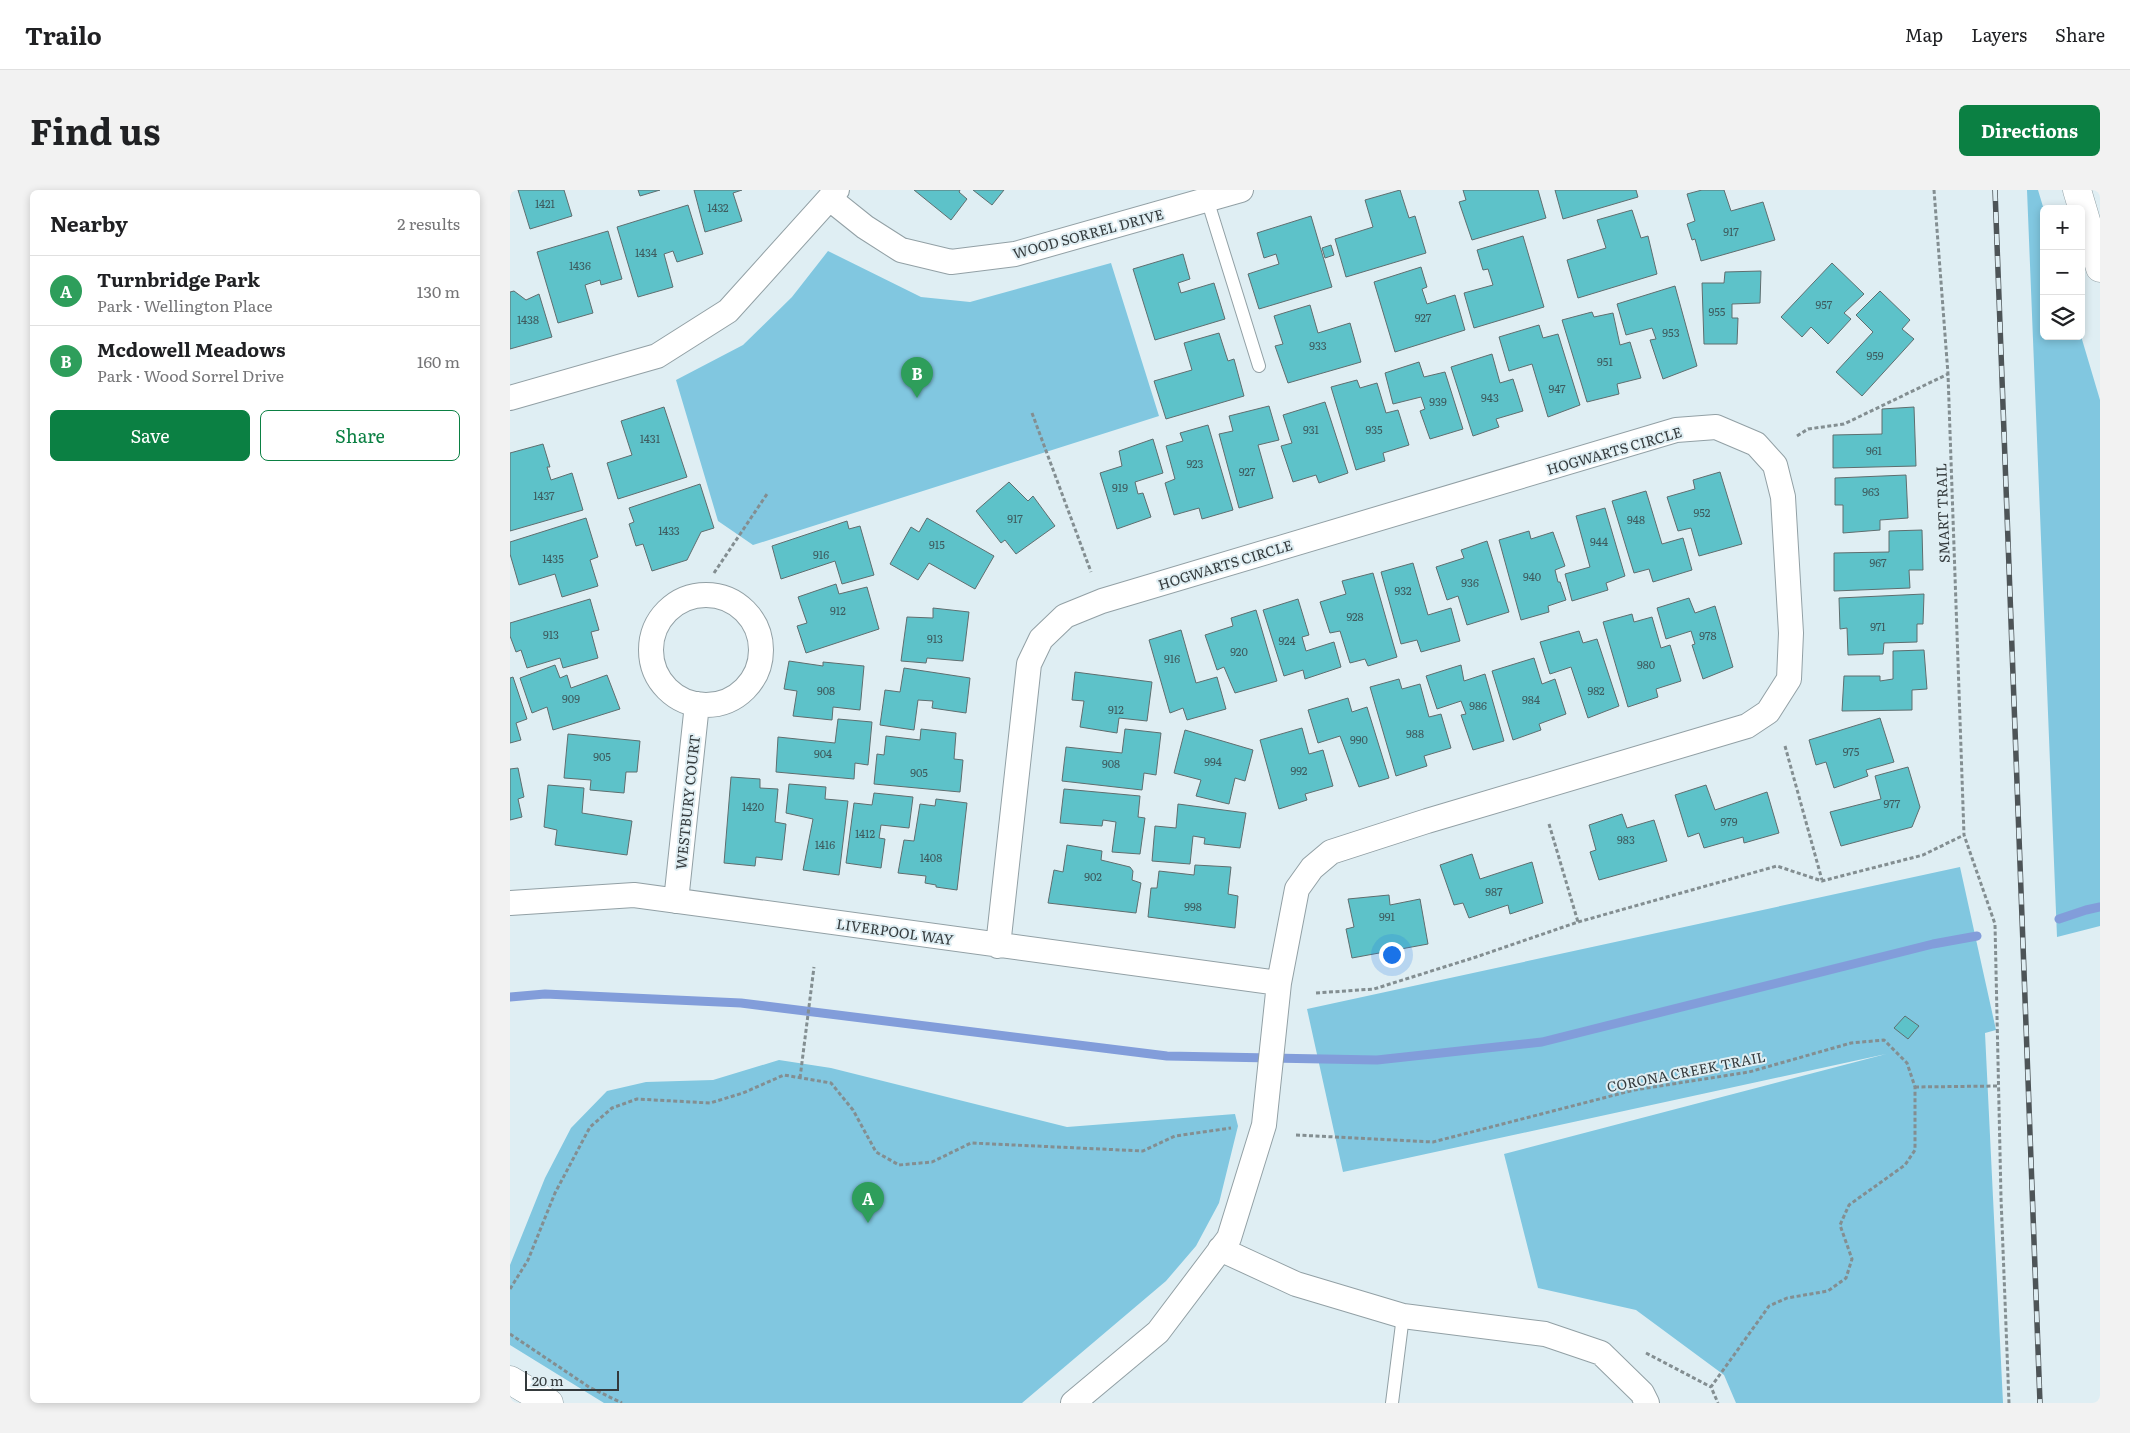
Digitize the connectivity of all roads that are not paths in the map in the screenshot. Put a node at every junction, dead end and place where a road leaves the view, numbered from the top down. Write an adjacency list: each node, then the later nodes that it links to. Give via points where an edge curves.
1 (1240, 190): 4 (street, WOOD SORREL DRIVE)
2 (2077, 190): 5 (main road)
3 (834, 194): 4 (street, WOOD SORREL DRIVE, via 865,227 901,250 951,262 1015,254); 7 (street, via 728,311 657,356)
4 (1207, 200): 6 (lane)
5 (2100, 268)
6 (1259, 366)
7 (510, 398)
8 (698, 704): 8 (street, via 731,699 755,676 760,660 761,643 756,627 746,612 717,595 683,599 668,609 652,639 651,657 656,674 680,699); 9 (street, WESTBURY COURT)
9 (676, 900): 10 (street, LIVERPOOL WAY, via 634,895); 11 (street, LIVERPOOL WAY)
10 (510, 903)
11 (998, 946): 12 (street, LIVERPOOL WAY); 12 (street, HOGWARTS CIRCLE, via 1029,664 1040,639 1066,616 1102,601 1676,430 1716,427 1756,444 1775,465 1783,497 1791,633 1789,679 1768,712 1747,726 1713,737 1331,852 1312,868 1297,889)
12 (1279, 983): 13 (street, HOGWARTS CIRCLE, via 1264,1125 1229,1238)
13 (1220, 1249): 14 (street, via 1296,1284); 17 (street, HOGWARTS CIRCLE, via 1158,1332)
14 (1403, 1316): 18 (lane); 19 (street, via 1545,1334 1601,1353 1642,1393)
15 (510, 1380): 16 (main road)
16 (549, 1403)
17 (1073, 1403)
18 (1392, 1403)
19 (1647, 1403)

